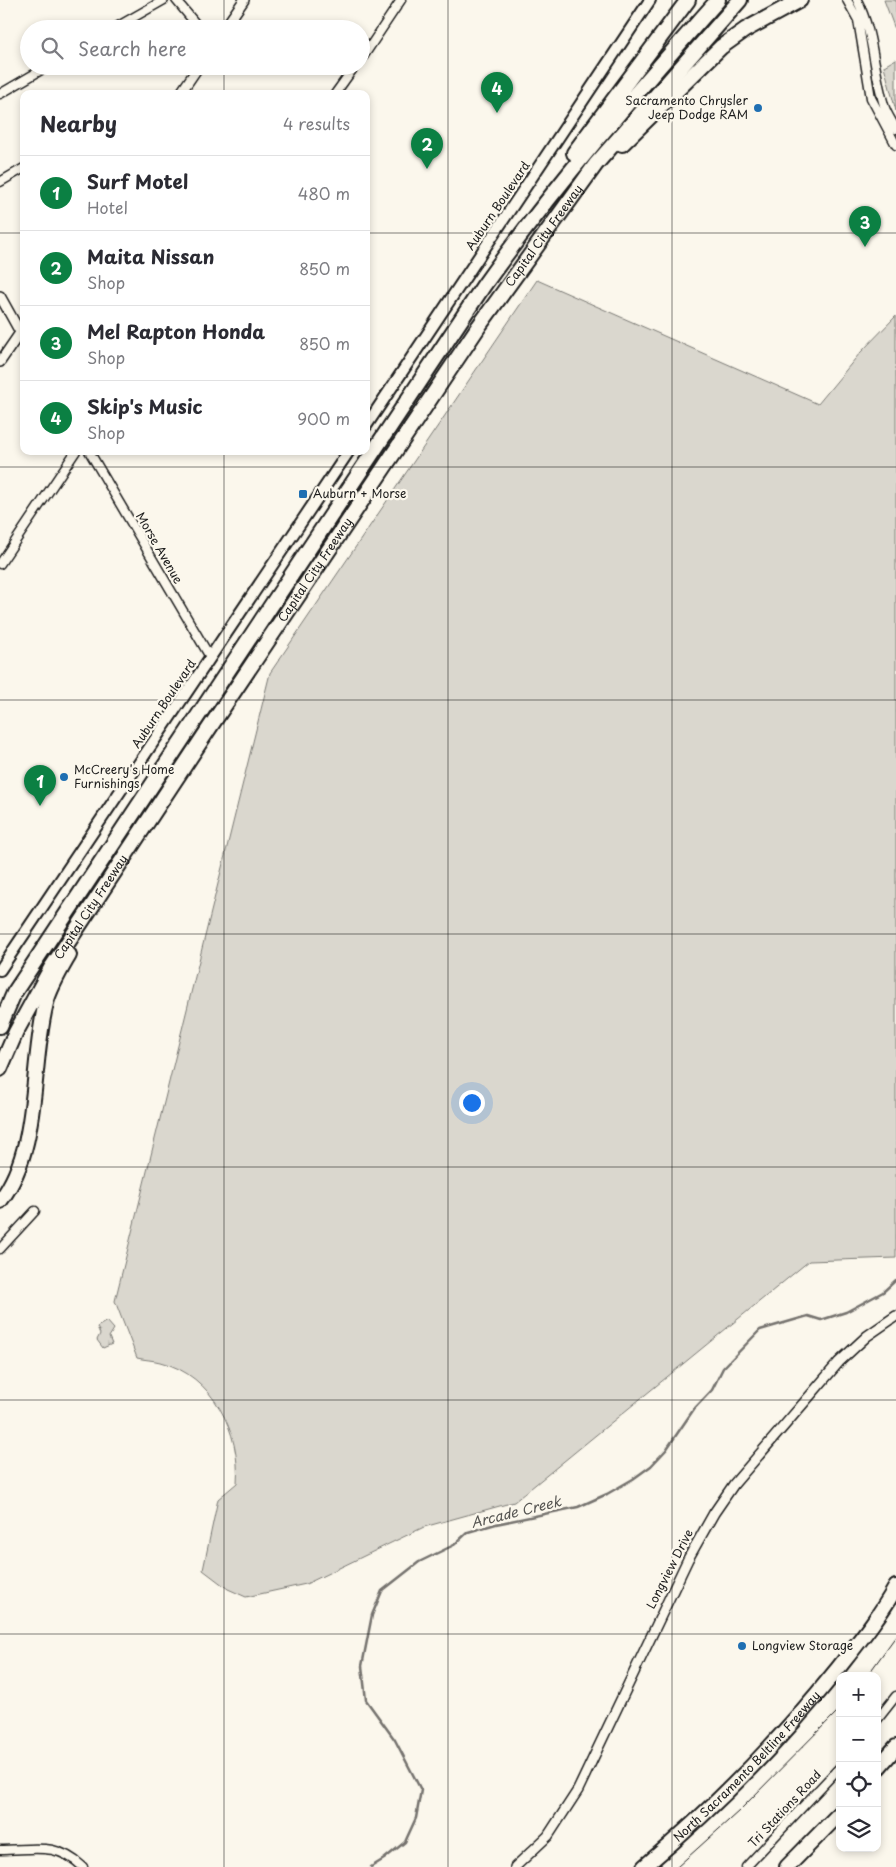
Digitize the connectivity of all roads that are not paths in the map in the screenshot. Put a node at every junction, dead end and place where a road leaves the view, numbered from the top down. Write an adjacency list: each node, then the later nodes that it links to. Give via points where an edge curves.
1 (164, 0): 12 (street)
2 (176, 0): 13 (street)
3 (244, 0): 14 (street)
4 (401, 0): 15 (street)
5 (650, 0): 32 (main road, Auburn Boulevard)
6 (688, 0): 27 (highway, via 589,131)
7 (718, 0): 27 (highway, Capital City Freeway, via 614,118)
8 (740, 0): 24 (highway, Capital City Freeway)
9 (800, 0): 24 (highway, via 721,47 630,138)
10 (847, 0): 23 (street, via 858,20 871,98)
11 (857, 0): 22 (street, via 869,28 884,107)
12 (130, 20)
13 (193, 20)
14 (230, 20)
15 (370, 46)
16 (33, 75): 21 (street)
17 (193, 75): 19 (street)
18 (349, 75): 20 (street)
19 (183, 90)
20 (338, 90)
21 (0, 94)
22 (896, 129)
23 (896, 145)
24 (596, 164): 38 (highway, Capital City Freeway, via 479,326)
25 (20, 170): 26 (street)
26 (0, 182)
27 (508, 251): 40 (highway, Capital City Freeway)
28 (0, 296): 29 (street)
29 (20, 327)
30 (20, 336): 31 (street)
31 (0, 362)
32 (370, 420)
33 (73, 455): 36 (street)
34 (91, 455): 37 (street, Morse Avenue)
35 (346, 455): 37 (main road, Auburn Boulevard)
36 (0, 564)
37 (210, 657): 39 (main road, Auburn Boulevard)
38 (117, 868): 43 (highway, Capital City Freeway, via 51,968); 44 (highway, via 47,1000 39,1036 26,1142 18,1170)
39 (0, 970)
40 (14, 993): 41 (highway); 42 (highway, Capital City Freeway)
41 (0, 1011)
42 (0, 1026)
43 (0, 1069)
44 (0, 1201)
45 (35, 1211): 46 (street)
46 (0, 1249)
47 (896, 1316): 57 (street, Longview Drive, via 846,1355 734,1484 688,1559 578,1790 548,1836)
48 (896, 1587): 58 (highway, North Sacramento Beltline Freeway, via 850,1652 757,1764)
49 (896, 1696): 50 (street)
50 (879, 1717)
51 (896, 1747): 52 (highway)
52 (881, 1764)
53 (836, 1771): 59 (street, Tri Stations Road)
54 (836, 1817): 60 (highway)
55 (0, 1850): 56 (street, via 47,1848 67,1855)
56 (83, 1867)
57 (515, 1867)
58 (644, 1867)
59 (746, 1867)
60 (787, 1867)

